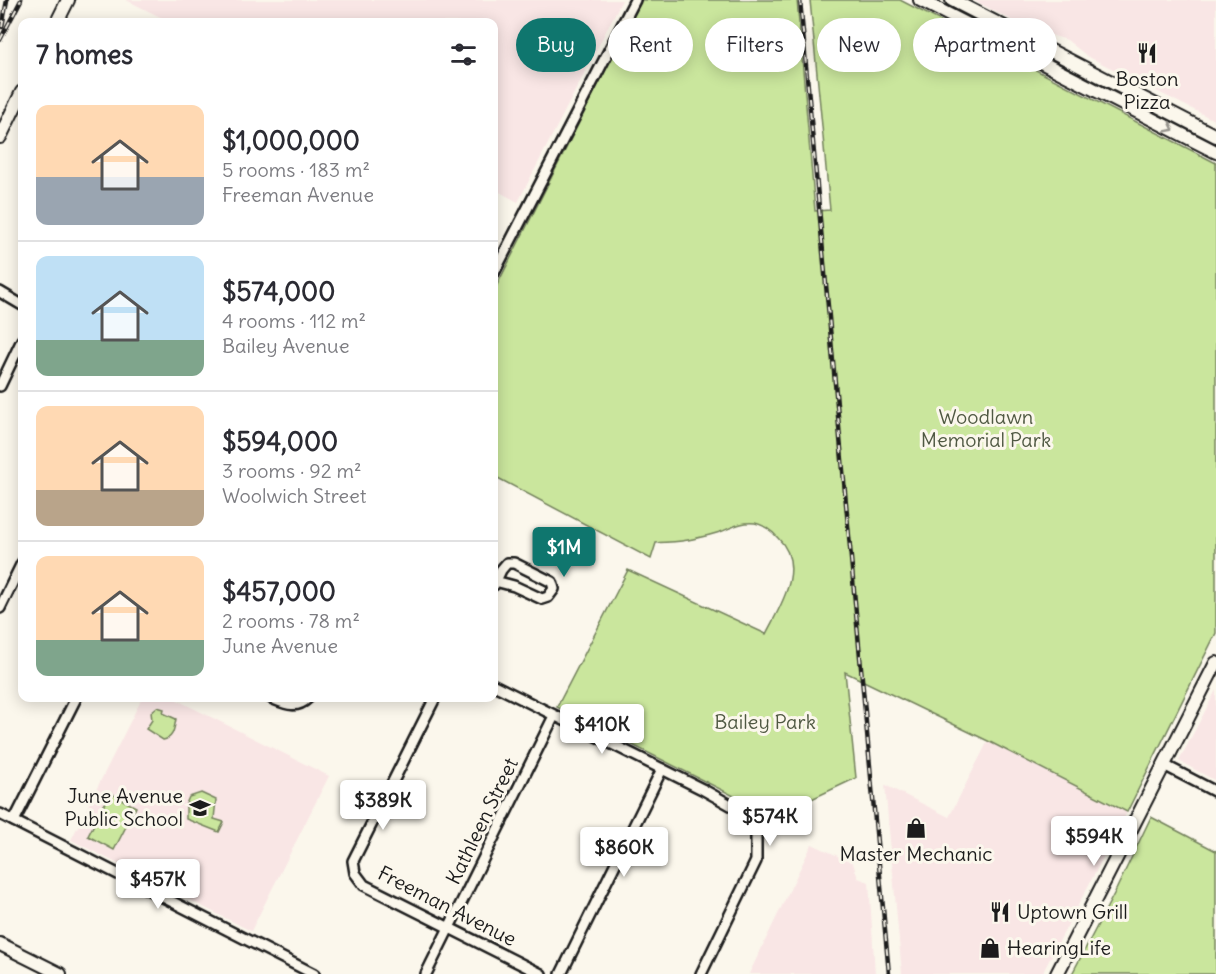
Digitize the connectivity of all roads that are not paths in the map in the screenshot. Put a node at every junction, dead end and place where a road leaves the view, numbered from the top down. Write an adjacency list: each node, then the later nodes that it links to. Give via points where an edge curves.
1 (68, 0): 5 (main road)
2 (635, 0): 10 (street)
3 (920, 0): 9 (main road, one-way to 9)
4 (952, 0): 7 (main road)
5 (59, 18)
6 (18, 100): 8 (main road)
7 (1216, 136)
8 (0, 137)
9 (1216, 152)
10 (498, 265)
11 (0, 292): 12 (street)
12 (18, 302)
13 (18, 348): 14 (street)
14 (0, 386)
15 (18, 571): 18 (street)
16 (498, 576): 17 (street, via 507,563 514,563 552,582 554,588 542,599 514,586)
17 (498, 584)
18 (0, 608)
19 (1216, 663): 26 (main road)
20 (498, 687): 25 (street)
21 (74, 702): 30 (street)
22 (281, 702): 23 (street)
23 (303, 702)
24 (433, 702): 31 (street, Freeman Avenue, via 353,861 354,873 364,885)
25 (554, 716): 27 (street); 31 (street, Kathleen Street)
26 (1164, 765): 28 (street); 39 (main road)
27 (662, 769): 37 (street); 38 (street, via 743,812 756,834 756,861)
28 (1216, 792)
29 (0, 814): 30 (street)
30 (14, 821): 34 (street)
31 (450, 928): 35 (street, Kathleen Street); 36 (street, Freeman Avenue)
32 (0, 944): 33 (main road)
33 (52, 972)
34 (314, 974)
35 (426, 974)
36 (541, 974)
37 (561, 974)
38 (700, 974)
39 (1057, 974)

